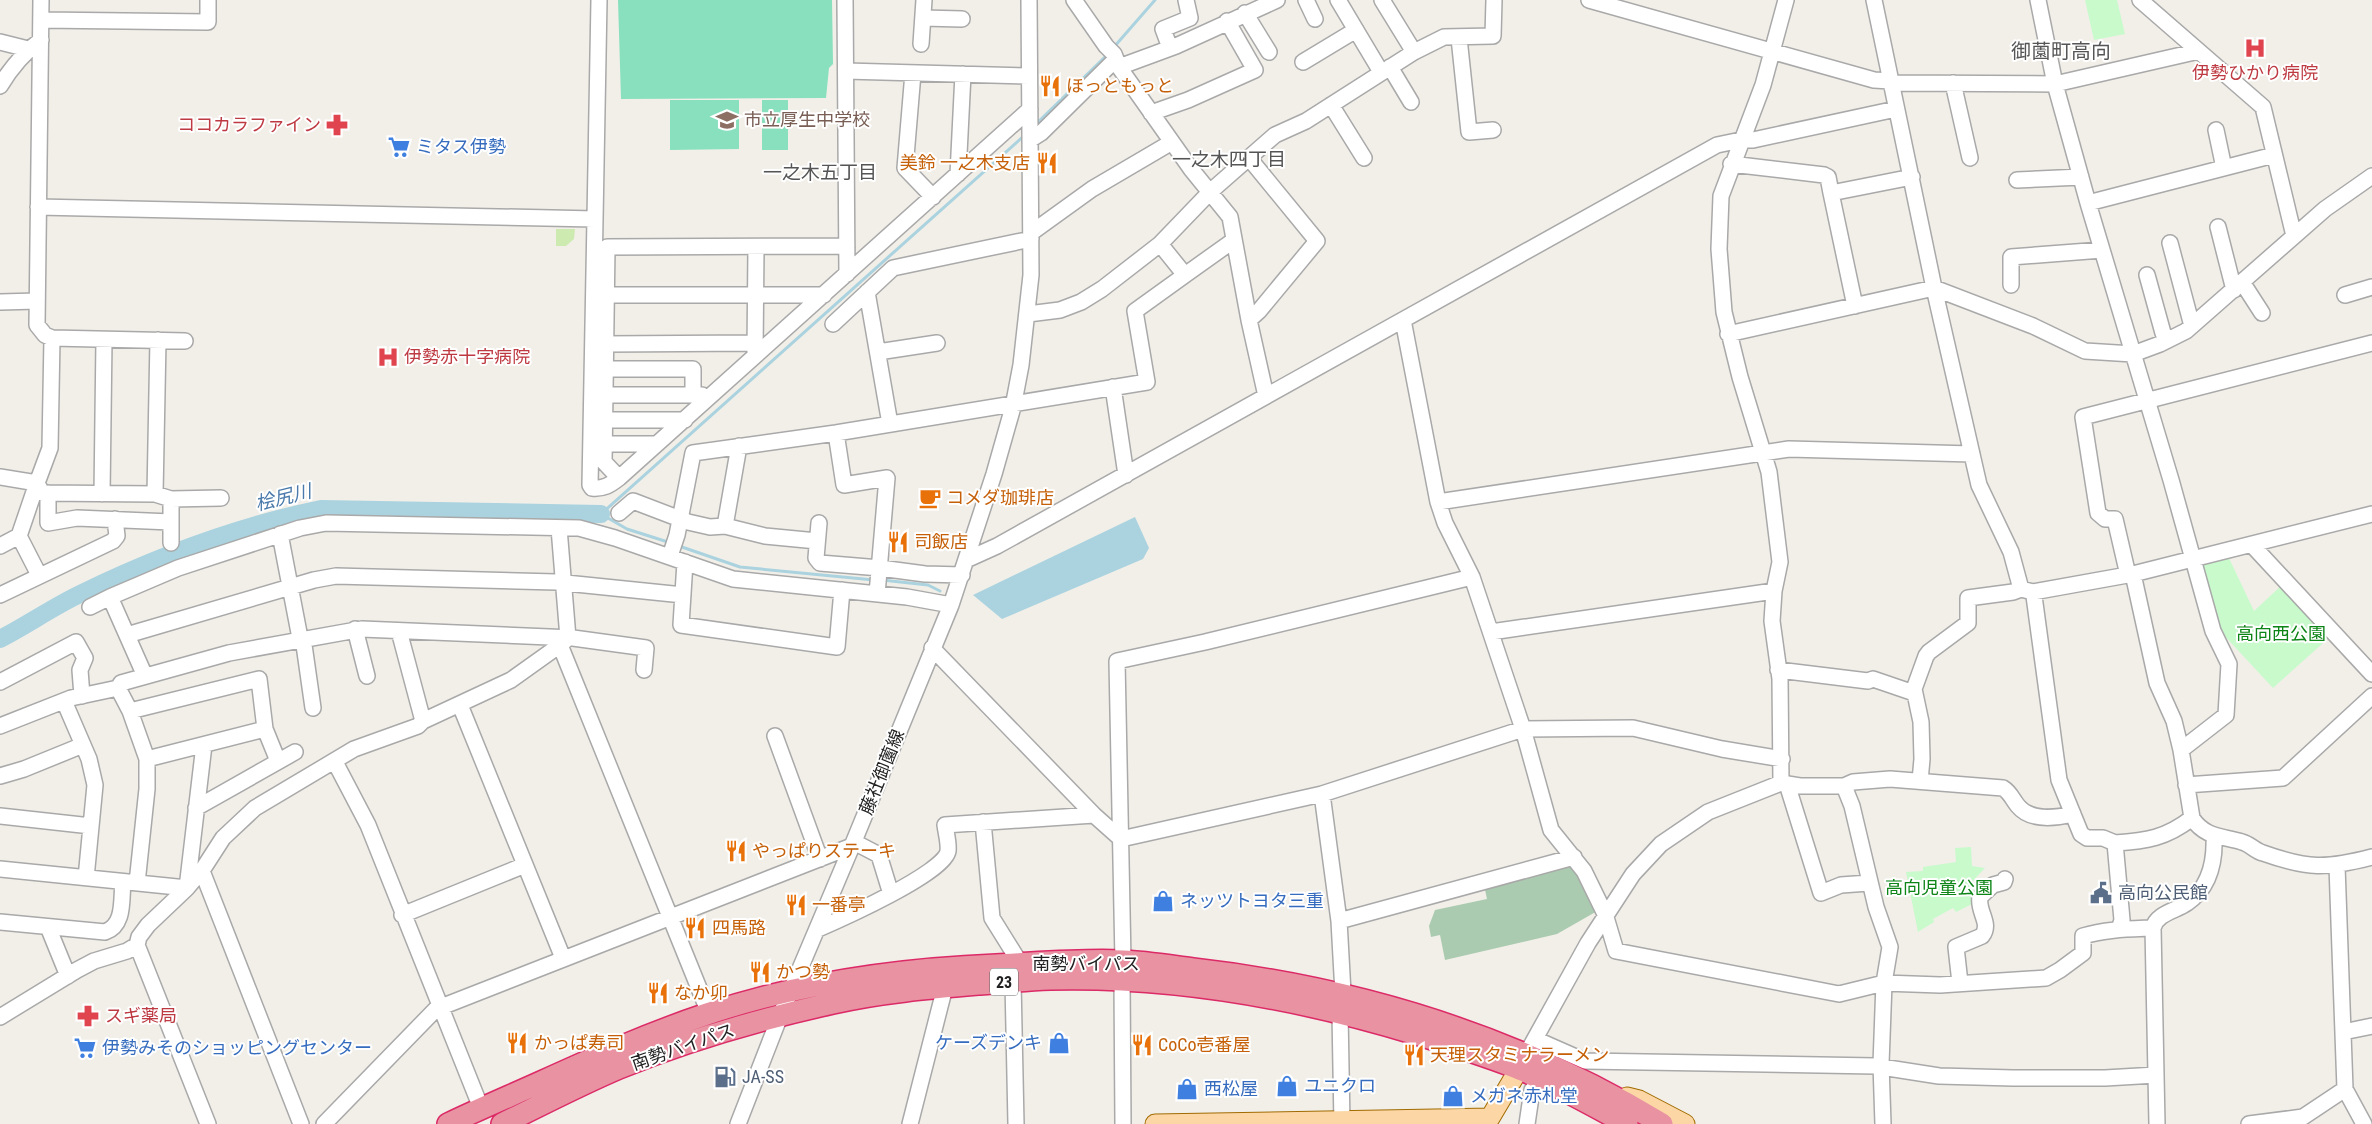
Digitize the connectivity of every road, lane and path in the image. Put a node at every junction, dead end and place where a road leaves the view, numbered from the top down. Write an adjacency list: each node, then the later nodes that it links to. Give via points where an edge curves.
1 (42, 0): 23 (street)
2 (208, 0): 23 (street, via 208,22)
3 (599, 0): 72 (street)
4 (845, 0): 38 (street)
5 (924, 0): 20 (street)
6 (1029, 0): 41 (street, 藤社御薗線)
7 (1074, 0): 35 (street)
8 (1186, 0): 30 (street, via 1190,18 1163,29)
9 (1277, 0): 19 (street)
10 (1306, 0): 21 (street)
11 (1338, 0): 25 (street)
12 (1382, 0): 34 (street)
13 (1494, 0): 26 (street, via 1493,36)
14 (1589, 0): 31 (street)
15 (1786, 0): 31 (street)
16 (1874, 0): 42 (street)
17 (2038, 0): 44 (street)
18 (2140, 0): 32 (street)
19 (1245, 13): 24 (street); 33 (street)
20 (923, 18): 22 (street); 28 (street)
21 (1315, 18)
22 (962, 19)
23 (41, 20): 29 (street)
24 (1227, 21): 30 (street); 49 (street, via 1255,70)
25 (1356, 30): 36 (street); 37 (street)
26 (1459, 38): 34 (street, via 1438,39); 51 (street, via 1469,132)
27 (0, 42): 29 (street)
28 (921, 44)
29 (35, 45): 45 (street, via 10,70); 71 (street)
30 (1170, 48): 35 (street)
31 (1772, 51): 42 (street); 54 (street, via 1763,85)
32 (2199, 51): 44 (street); 56 (street, via 2263,107)
33 (1269, 52)
34 (1414, 52): 37 (street)
35 (1114, 57): 49 (street); 53 (street, via 1041,133)
36 (1303, 62)
37 (1386, 70): 46 (street); 47 (street)
38 (846, 72): 39 (street); 79 (street)
39 (913, 73): 40 (street); 69 (street, via 905,168)
40 (963, 74): 41 (street); 62 (street)
41 (1029, 76): 50 (street, 藤社御薗線)
42 (1890, 82): 43 (street); 48 (street)
43 (1953, 84): 44 (street); 59 (street)
44 (2055, 84): 64 (street)
45 (0, 86)
46 (1411, 102)
47 (1331, 105): 57 (street, via 1275,135); 58 (street)
48 (1896, 109): 54 (street); 65 (street)
49 (1151, 113): 55 (street)
50 (1030, 114): 53 (street, 藤社御薗線); 62 (street)
51 (1493, 130)
52 (2216, 130): 61 (street)
53 (1030, 140): 74 (street, 藤社御薗線)
54 (1741, 140): 60 (street); 100 (street, via 1717,145)
55 (1172, 142): 67 (street); 74 (street, via 1092,189)
56 (2274, 155): 61 (street); 75 (street)
57 (1249, 158): 67 (street); 99 (street, via 1317,241)
58 (1364, 158)
59 (1970, 158)
60 (1732, 164): 68 (street, via 1828,176); 103 (street, via 1721,196 1719,249)
61 (2224, 168): 70 (street)
62 (958, 174): 69 (street)
63 (2372, 176): 75 (street)
64 (2081, 177): 66 (street); 70 (street)
65 (1906, 178): 68 (street); 88 (street)
66 (2016, 180)
67 (1211, 191): 76 (street, via 1230,217); 78 (street)
68 (1831, 193): 96 (street)
69 (933, 197): 82 (street)
70 (2088, 203): 81 (street)
71 (38, 208): 72 (street); 94 (street)
72 (595, 219): 136 (street, via 590,485 603,488)
73 (2218, 227): 86 (street)
74 (1031, 236): 89 (street, via 893,268); 98 (street, 藤社御薗線)
75 (2294, 236): 86 (street)
76 (1234, 240): 83 (street); 99 (street)
77 (2170, 243): 102 (street)
78 (1160, 244): 83 (street); 98 (street, via 1081,302 1060,310)
79 (847, 246): 80 (street); 82 (street)
80 (756, 247): 90 (street, via 607,248); 91 (street)
81 (2102, 250): 85 (street, via 2011,257); 114 (street)
82 (847, 274): 92 (street)
83 (1185, 275): 116 (street, via 1135,311 1147,382)
84 (2147, 275): 107 (street, via 2163,333)
85 (2011, 285)
86 (2238, 286): 97 (street); 102 (street)
87 (2372, 287): 93 (street)
88 (1934, 288): 96 (street); 114 (street, via 2033,326 2078,349); 133 (street)
89 (868, 292): 101 (street); 113 (street)
90 (607, 295): 91 (street); 111 (street)
91 (756, 295): 92 (street); 112 (street)
92 (824, 295): 112 (street)
93 (2345, 295)
94 (37, 301): 95 (street); 104 (street, via 37,325)
95 (0, 302)
96 (1855, 306): 103 (street)
97 (2262, 313)
98 (1028, 314): 123 (street, 藤社御薗線)
99 (1248, 320): 121 (street)
100 (1402, 320): 121 (street); 142 (street)
101 (833, 324)
102 (2192, 326): 107 (street)
103 (1728, 334): 132 (street)
104 (52, 338): 105 (street); 137 (street, via 50,448)
105 (104, 340): 106 (street); 138 (street)
106 (158, 340): 108 (street); 139 (street)
107 (2168, 340): 114 (street)
108 (185, 341)
109 (937, 343): 113 (street)
110 (2372, 343): 122 (street)
111 (606, 344): 112 (street); 115 (street)
112 (755, 350): 120 (street)
113 (878, 352): 127 (street)
114 (2133, 354): 122 (street)
115 (606, 369): 117 (street); 119 (street, via 693,369)
116 (1113, 387): 123 (street); 134 (street)
117 (606, 395): 118 (street); 124 (street)
118 (649, 395): 119 (street); 125 (street)
119 (693, 395): 120 (street)
120 (713, 395): 126 (street)
121 (1266, 396): 134 (street)
122 (2147, 400): 159 (street); 164 (street, via 2083,417 2098,513 2105,519 2115,519)
123 (1014, 403): 127 (street); 158 (street, 藤社御薗線)
124 (605, 420): 125 (street); 129 (street)
125 (649, 420): 126 (street)
126 (685, 420): 130 (street)
127 (890, 424): 128 (street)
128 (836, 433): 131 (street); 161 (street, via 844,485 887,478)
129 (604, 444): 130 (street); 136 (street, via 604,462)
130 (658, 444): 136 (street)
131 (739, 446): 145 (street, via 693,453); 149 (street)
132 (1764, 452): 133 (street, via 1822,448); 142 (street); 171 (street, via 1780,562)
133 (1972, 454): 169 (street, via 1979,485)
134 (1126, 475): 158 (street)
135 (0, 477): 137 (street)
136 (619, 478)
137 (42, 488): 138 (street); 146 (street, via 48,523 77,518); 152 (street)
138 (102, 494): 139 (street)
139 (155, 494): 141 (street)
140 (221, 498): 141 (street)
141 (171, 499): 147 (street)
142 (1438, 502): 165 (street)
143 (619, 513): 145 (street, via 633,500)
144 (2372, 514): 155 (street)
145 (679, 518): 149 (street, via 710,527); 157 (street)
146 (115, 520): 147 (street); 162 (street, via 117,536 113,541)
147 (171, 522): 154 (street)
148 (819, 524): 153 (street)
149 (725, 526): 153 (street, via 765,536)
150 (559, 528): 151 (street, via 326,523); 157 (street, via 587,530); 166 (street)
151 (280, 534): 167 (street); 174 (street, via 178,568)
152 (19, 536): 156 (street); 162 (street)
153 (817, 541): 161 (street, via 816,558 820,563)
154 (170, 543)
155 (2252, 545): 159 (street); 186 (street)
156 (0, 546)
157 (673, 547): 160 (street)
158 (966, 560): 163 (street, 藤社御薗線)
159 (2194, 560): 164 (street); 205 (street, via 2213,631 2228,664 2228,707 2221,720)
160 (685, 562): 168 (street, via 733,578); 173 (street)
161 (880, 570): 163 (street); 170 (street)
162 (39, 575): 172 (street)
163 (962, 575): 175 (street, 藤社御薗線)
164 (2130, 575): 169 (street); 205 (street, via 2157,683 2174,722)
165 (1472, 577): 179 (street); 225 (street, via 1116,661)
166 (564, 583): 167 (street, via 336,576); 173 (street); 182 (street)
167 (290, 588): 180 (street); 181 (street)
168 (842, 590): 170 (street); 173 (street, via 837,647 681,626)
169 (2027, 591): 191 (street, via 1968,598 1968,623 1929,652); 218 (street, via 2059,780)
170 (877, 592): 175 (street)
171 (1774, 592): 179 (street); 185 (street, via 1772,621)
172 (0, 595)
173 (683, 595)
174 (110, 596): 176 (street); 180 (street)
175 (951, 605): 183 (street, 藤社御薗線)
176 (90, 607)
177 (355, 629): 178 (street); 181 (street); 188 (street)
178 (400, 631): 182 (street); 198 (street)
179 (1491, 632): 201 (street)
180 (127, 635): 187 (street)
181 (302, 638): 187 (street, via 229,653); 196 (street)
182 (564, 641): 184 (street, via 646,648); 195 (street, via 511,680); 243 (street)
183 (932, 648): 219 (street); 227 (street, 藤社御薗線)
184 (644, 670)
185 (1778, 670): 191 (street, via 1873,679); 208 (street)
186 (2372, 674)
187 (145, 676): 190 (street, via 121,683)
188 (367, 676)
189 (0, 682): 192 (street, via 76,642 85,658 80,670)
190 (118, 688): 192 (street); 197 (street)
191 (1914, 693): 212 (street, via 1921,722)
192 (82, 696): 194 (street)
193 (2372, 696): 214 (street, via 2283,778)
194 (64, 701): 199 (street); 203 (street)
195 (460, 705): 198 (street); 231 (street)
196 (313, 708)
197 (130, 711): 200 (street, via 259,679); 207 (street)
198 (422, 721): 210 (street, via 402,732 354,749)
199 (0, 726)
200 (265, 729): 204 (street); 209 (street)
201 (1523, 729): 208 (street, via 1633,728); 216 (street); 228 (street, via 1551,830)
202 (775, 736): 230 (street)
203 (83, 745): 211 (street); 223 (street, via 93,771)
204 (204, 745): 207 (street); 217 (street)
205 (2181, 750): 214 (street)
206 (295, 752): 209 (street)
207 (146, 759): 237 (street, via 147,789)
208 (1782, 759): 213 (street)
209 (278, 762): 217 (street)
210 (335, 762): 234 (street, via 255,808 223,838); 242 (street, via 368,825)
211 (0, 776)
212 (1920, 781): 215 (street, via 1890,779 1853,782); 218 (street, via 2003,788 2028,814)
213 (1784, 784): 215 (street); 238 (street, via 1821,893 1841,884); 241 (street, via 1708,812 1661,844 1633,874)
214 (2186, 785): 221 (street)
215 (1844, 786): 238 (street, via 1852,806)
216 (1322, 794): 225 (street); 244 (street)
217 (196, 808): 239 (street)
218 (2073, 814): 226 (street, via 2081,834)
219 (1094, 815): 222 (street); 225 (street)
220 (0, 816): 223 (street)
221 (2192, 818): 224 (street); 226 (street, via 2165,835 2146,842)
222 (983, 822): 240 (street, via 944,825 948,852 944,858 920,878); 253 (street, via 992,918)
223 (91, 826): 235 (street)
224 (2214, 837): 232 (street, via 2242,842 2260,852 2310,867); 248 (street, via 2207,885 2187,904 2159,919)
225 (1121, 839): 252 (street)
226 (2115, 843): 249 (street, via 2122,920)
227 (853, 844): 230 (street); 240 (street, via 879,855); 247 (street, 藤社御薗線)
228 (1574, 857): 241 (street); 244 (street)
229 (2372, 857): 232 (street)
230 (820, 859): 243 (street)
231 (525, 865): 242 (street); 251 (street)
232 (2337, 866): 265 (street)
233 (0, 869): 235 (street)
234 (202, 871): 239 (street); 277 (street)
235 (86, 878): 237 (street)
236 (2005, 879): 256 (street, via 1980,898 1987,925 1985,933 1956,947)
237 (130, 883): 239 (street); 246 (street, via 120,917 110,930 100,933)
238 (1869, 883): 255 (street, via 1889,942)
239 (187, 888): 250 (street, via 148,925)
240 (891, 894): 247 (street, via 847,918)
241 (1606, 914): 255 (street, via 1616,951 1839,994); 266 (street)
242 (402, 915): 260 (street)
243 (670, 918): 251 (street); 261 (street)
244 (1339, 921): 259 (street)
245 (0, 922): 246 (street)
246 (48, 927): 254 (street)
247 (818, 928): 258 (street, 藤社御薗線)
248 (2154, 928): 249 (street); 268 (street)
249 (2119, 929): 256 (street, via 2083,936 2083,953 2046,978)
250 (136, 945): 254 (street, via 94,961); 276 (street)
251 (563, 958): 260 (street)
252 (1123, 971): 253 (highway, 南勢バイパス / 23); 259 (highway, 南勢バイパス / 23, via 1264,978); 284 (street)
253 (1016, 973): 257 (highway, 南勢バイパス / 23); 258 (highway, 南勢バイパス / 23, via 940,967 832,982); 283 (street)
254 (68, 976): 262 (street)
255 (1884, 983): 256 (street); 267 (street)
256 (1960, 983)
257 (944, 987): 263 (highway, 南勢バイパス / 23, via 853,999); 282 (street)
258 (791, 992): 261 (highway, 南勢バイパス / 23); 263 (street, 藤社御薗線)
259 (1341, 1003): 266 (highway, 南勢バイパス / 23, via 1442,1042); 275 (street)
260 (439, 1007): 272 (street); 278 (street)
261 (709, 1013): 272 (highway, 南勢バイパス / 23, via 625,1044)
262 (0, 1017)
263 (776, 1025): 280 (highway, 南勢バイパス / 23, via 698,1040 619,1068); 281 (street, 藤社御薗線)
264 (2372, 1026): 265 (street)
265 (2343, 1032): 270 (street)
266 (1527, 1054): 267 (street, via 1585,1060); 271 (highway, 南勢バイパス / 23); 273 (main road); 287 (highway, 南勢バイパス / 23, via 1558,1087)
267 (1882, 1068): 268 (street, via 1939,1076 2013,1078); 290 (street)
268 (2156, 1075): 291 (street)
269 (1532, 1090): 286 (street)
270 (2345, 1090): 292 (street, via 2302,1117); 293 (street)
271 (1606, 1091): 288 (highway, 南勢バイパス / 23); 289 (main road, via 1639,1100)
272 (481, 1108): 279 (highway, 南勢バイパス / 23)
273 (1488, 1121): 275 (main road)
274 (1278, 1122): 275 (main road); 285 (main road)
275 (1342, 1122)
276 (208, 1124)
277 (301, 1124)
278 (324, 1124)
279 (448, 1124)
280 (502, 1124)
281 (738, 1124)
282 (910, 1124)
283 (1016, 1124)
284 (1123, 1124)
285 (1155, 1124)
286 (1527, 1124)
287 (1627, 1124)
288 (1662, 1124)
289 (1685, 1124)
290 (1883, 1124)
291 (2157, 1124)
292 (2249, 1124)
293 (2364, 1124)

